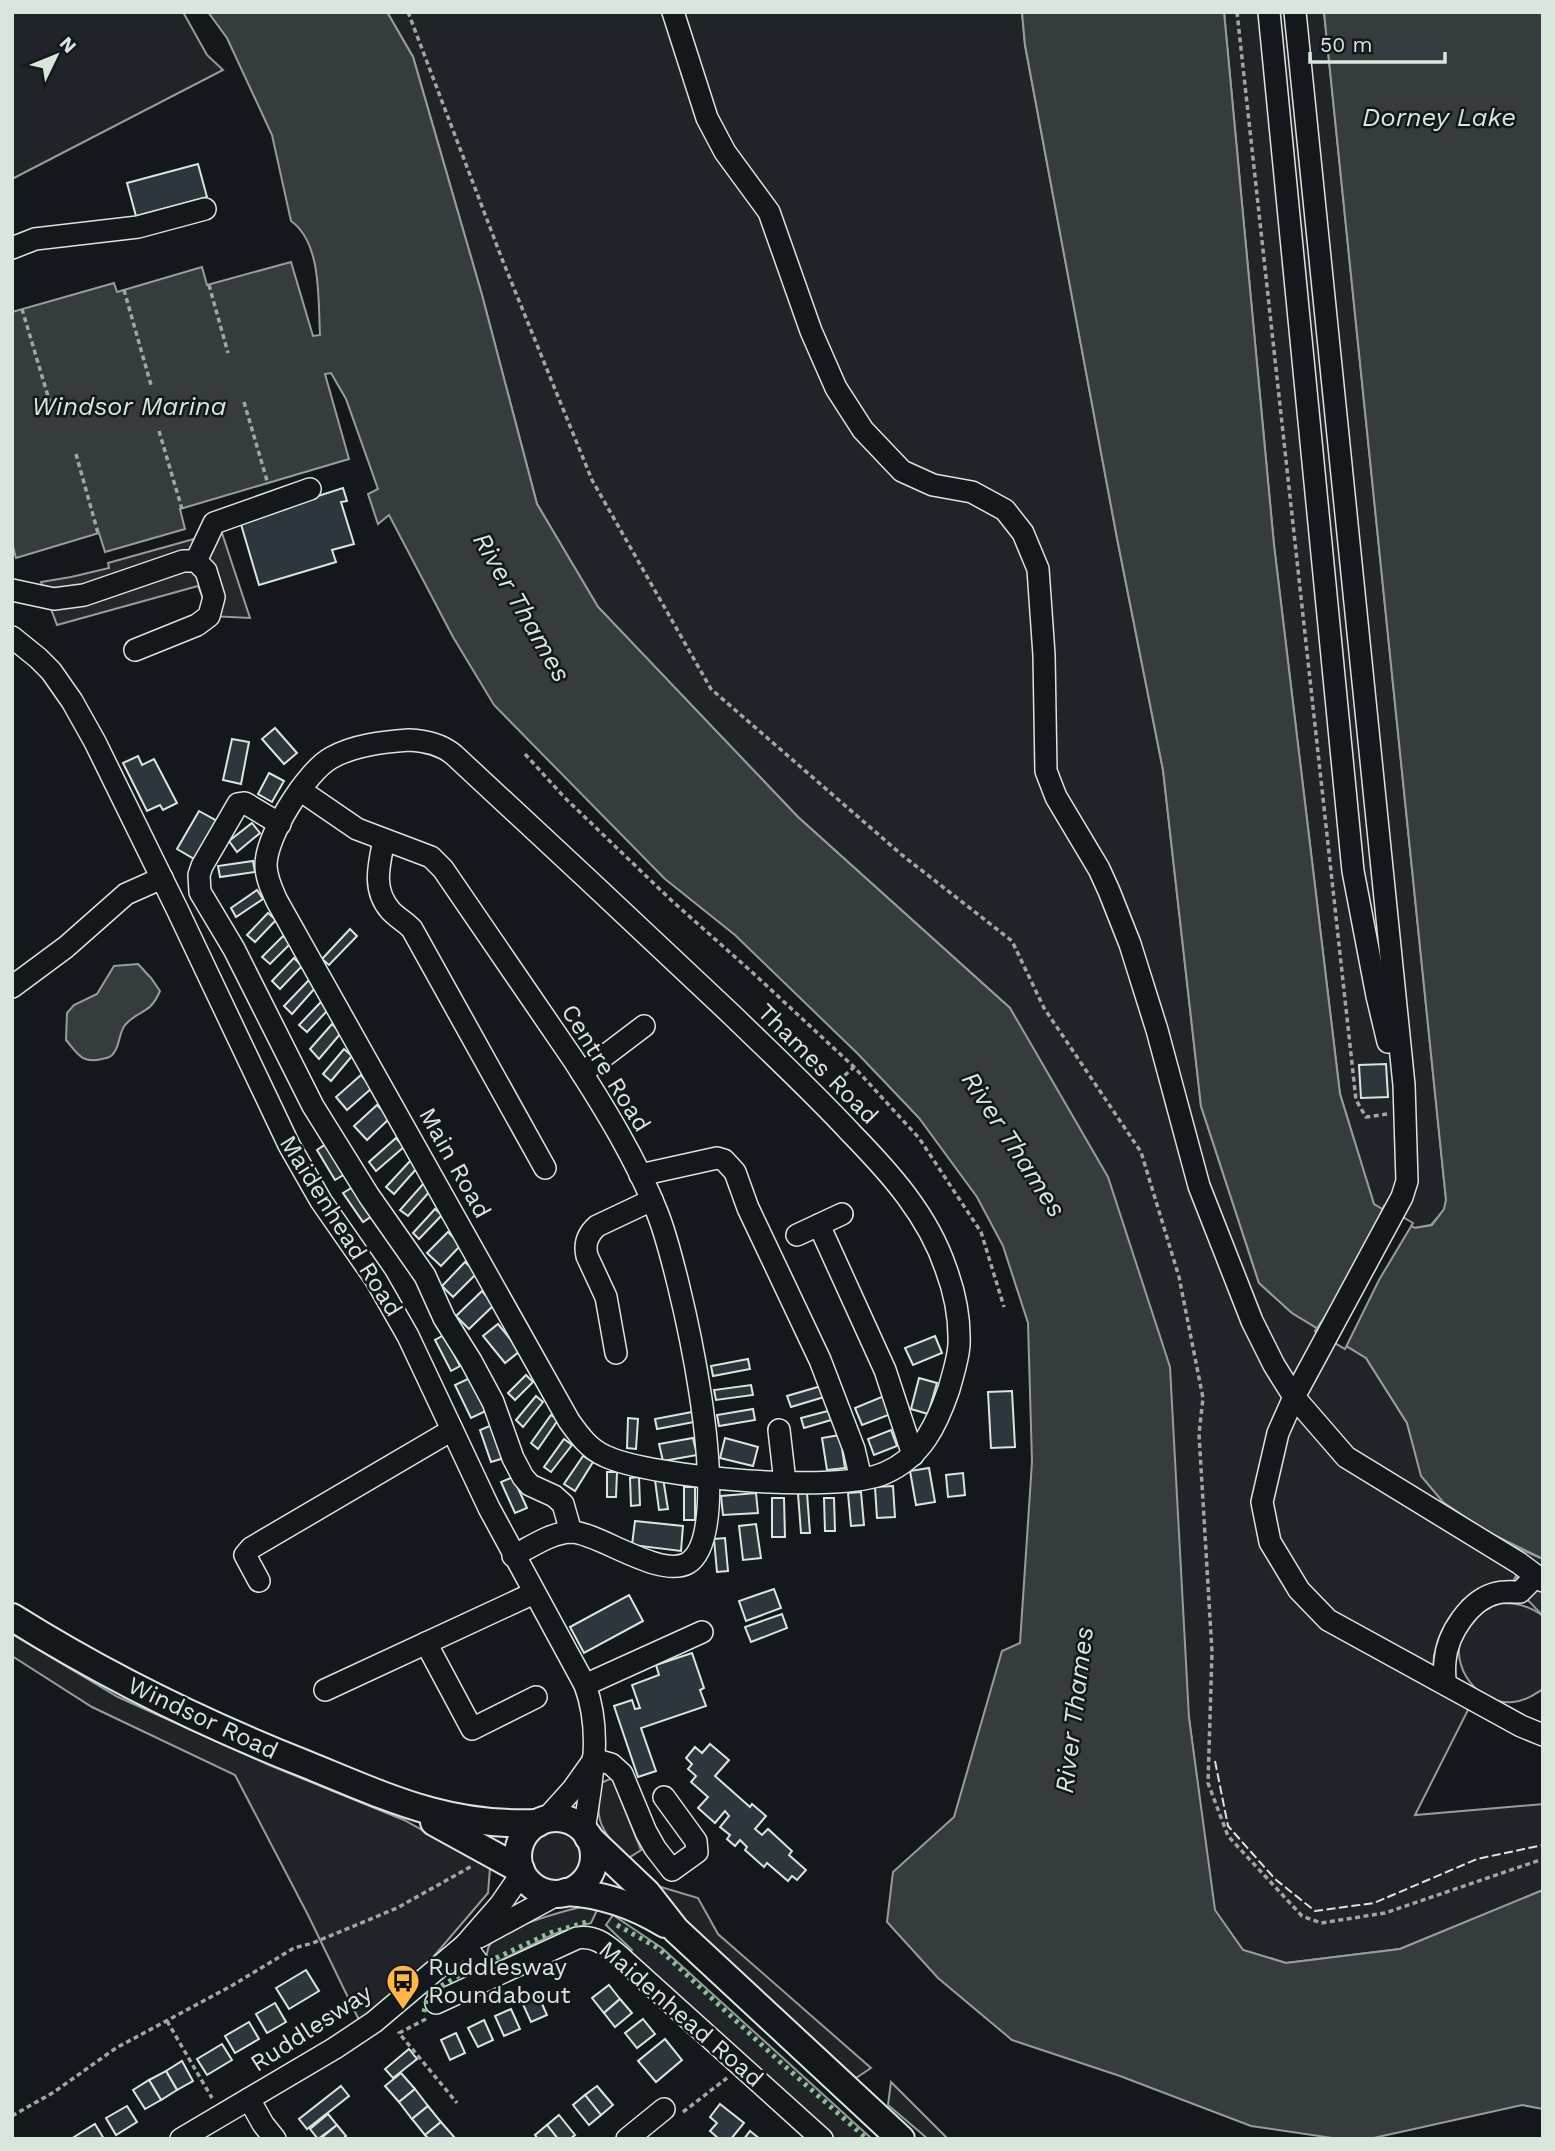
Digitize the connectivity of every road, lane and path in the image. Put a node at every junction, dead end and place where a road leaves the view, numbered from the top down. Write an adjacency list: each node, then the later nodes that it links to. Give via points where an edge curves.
1 (408, 12): 70 (path, via 592,480 711,689 902,855 1012,941 1044,1008 1141,1152 1179,1278 1203,1398 1199,1434 1212,1652 1208,1783 1228,1836 1302,1916 1321,1923 1384,1913)
2 (673, 12): 44 (street, via 707,118 725,152 769,212 811,331 836,388 863,430 902,471 933,485 972,492 1005,510 1023,533 1038,569 1046,771 1118,912 1157,1030 1203,1198 1252,1321)
3 (1237, 12): 35 (path, via 1356,1100 1366,1117)
4 (1269, 12): 35 (street, via 1353,871)
5 (1295, 12): 35 (street, via 1404,1085)
6 (205, 209): 7 (street, via 138,227 34,239)
7 (12, 248)
8 (209, 285): 11 (path)
9 (124, 290): 12 (path)
10 (22, 310): 14 (path)
11 (228, 353)
12 (151, 385)
13 (244, 402): 17 (path)
14 (53, 413)
15 (159, 431): 19 (path)
16 (76, 454): 20 (path)
17 (268, 484)
18 (310, 489): 21 (street, via 214,523)
19 (181, 509)
20 (98, 533)
21 (196, 562): 22 (street, via 184,561 84,595 54,599); 24 (street, via 206,571 214,597 209,617)
22 (15, 594)
23 (12, 637): 29 (street, Maidenhead Road, via 45,665 72,701)
24 (135, 650)
25 (525, 754): 32 (path, via 671,900)
26 (300, 790): 27 (street, Main Road); 28 (street, Centre Road, via 357,829); 34 (street, Thames Road, via 320,764 349,749 409,740 432,742 448,750)
27 (280, 824): 48 (street, Main Road, via 266,866 277,901 569,1421 586,1444 613,1460); 51 (street, via 245,803 238,804 202,866 200,891 313,1106 418,1264 493,1402 518,1468 530,1485 563,1504)
28 (384, 840): 33 (street, Centre Road, via 431,857 443,869); 36 (street, via 377,878 381,894 390,910 412,929)
29 (162, 878): 30 (street, via 126,894); 45 (street, Maidenhead Road, via 289,1145 392,1307)
30 (12, 987)
31 (644, 1026): 33 (street)
32 (854, 1067): 34 (path); 42 (path, via 919,1138 981,1232)
33 (582, 1073): 37 (street, Centre Road)
34 (819, 1099): 47 (street, Thames Road, via 910,1201 938,1247 952,1289 959,1329 957,1360 936,1423)
35 (1399, 1112): 44 (street, via 1407,1181 1402,1197)
36 (545, 1168)
37 (640, 1175): 38 (street, Centre Road); 49 (street, via 717,1158 730,1165 828,1380)
38 (652, 1199): 43 (street, via 597,1226 585,1248 606,1297); 48 (street, Centre Road, via 689,1325)
39 (842, 1214): 40 (street)
40 (819, 1225): 41 (street); 47 (street, via 885,1370)
41 (797, 1235)
42 (1004, 1307)
43 (616, 1353)
44 (1294, 1397): 53 (street, via 1346,1457); 59 (street, via 1278,1433 1262,1502 1270,1542 1299,1590 1328,1620)
45 (452, 1430): 52 (street, Maidenhead Road); 54 (street, via 251,1548 245,1555)
46 (779, 1430): 50 (street)
47 (914, 1455): 49 (street, Thames Road, via 885,1474)
48 (708, 1477): 50 (street, Thames Road); 51 (street, Centre Road, via 702,1538 695,1556 684,1565 646,1560)
49 (861, 1479): 50 (street, Thames Road)
50 (785, 1482)
51 (571, 1532): 52 (street)
52 (513, 1556): 55 (street, Maidenhead Road)
53 (1539, 1579): 59 (street, via 1520,1592 1496,1593 1474,1604 1450,1641)
54 (259, 1581)
55 (534, 1593): 58 (street); 60 (street, Maidenhead Road)
56 (12, 1617): 66 (main road, Windsor Road, via 173,1707)
57 (702, 1632): 60 (street)
58 (426, 1643): 61 (street); 62 (street, via 472,1729)
59 (1445, 1683): 63 (street, via 1521,1726)
60 (585, 1685): 64 (street, Maidenhead Road, via 595,1724)
61 (325, 1690)
62 (536, 1697)
63 (1542, 1732)
64 (593, 1759): 65 (street, via 611,1764 622,1774 646,1832 672,1870 697,1853 696,1841); 67 (street, via 573,1790); 68 (street, Maidenhead Road)
65 (664, 1797)
66 (402, 1803): 67 (main road, Windsor Road, via 478,1822); 69 (main road, Windsor Road)
67 (541, 1821): 68 (main road, via 566,1820); 71 (main road, via 521,1842)
68 (586, 1834): 72 (main road, via 593,1851 591,1871 583,1882); 73 (main road, Maidenhead Road, via 647,1893)
69 (486, 1851): 71 (main road, Windsor Road); 77 (path, via 480,1861 397,1908 294,1948)
70 (1543, 1858)
71 (522, 1872): 72 (main road, via 538,1889); 74 (street, Ruddlesway)
72 (563, 1893): 73 (main road, Maidenhead Road, via 622,1902); 74 (street, Ruddlesway)
73 (676, 1930): 89 (main road, Maidenhead Road)
74 (465, 1945): 75 (street); 80 (street, Ruddlesway, via 352,2038)
75 (489, 1978): 76 (street, Maidenhead Road); 79 (street, Maidenhead Road, via 577,1938 594,1938)
76 (436, 2003)
77 (167, 2021): 83 (path); 84 (path, via 116,2048)
78 (400, 2033): 81 (path)
79 (742, 2066): 82 (path); 88 (street, Maidenhead Road)
80 (249, 2099): 83 (street, Ruddlesway); 86 (street, Ruddlesway)
81 (457, 2102)
82 (664, 2110): 87 (street)
83 (222, 2115): 85 (street, Ruddlesway)
84 (12, 2116)
85 (181, 2139)
86 (275, 2139)
87 (627, 2139)
88 (822, 2139)
89 (901, 2139)

